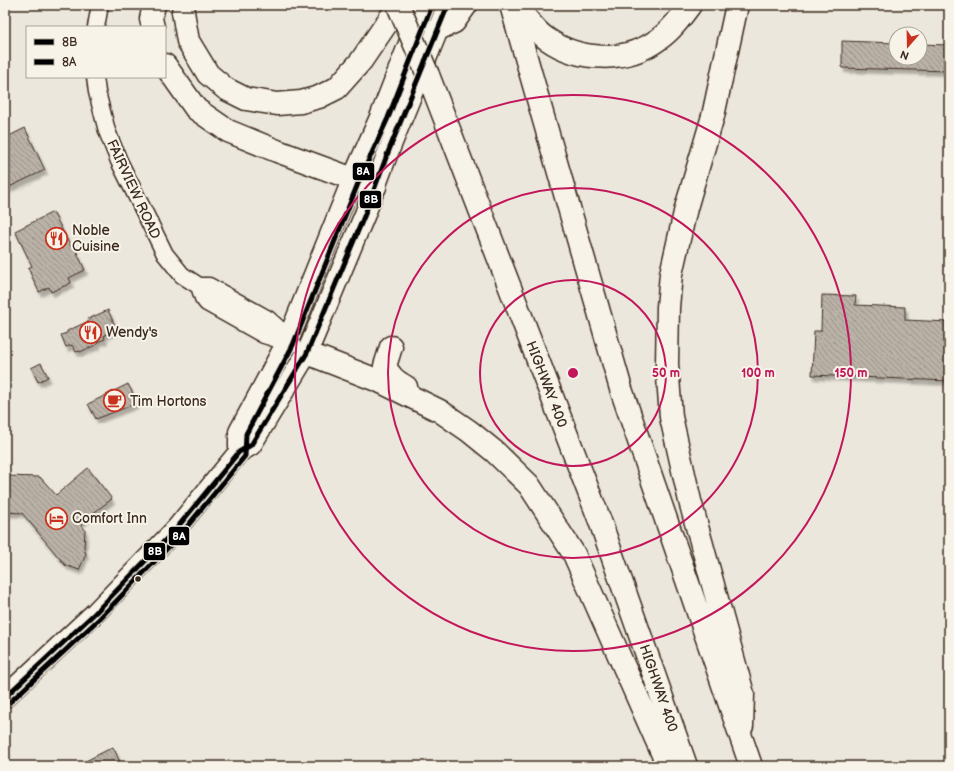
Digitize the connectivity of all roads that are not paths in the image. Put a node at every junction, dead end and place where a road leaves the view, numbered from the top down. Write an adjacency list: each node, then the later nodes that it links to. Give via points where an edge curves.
1 (100, 5): 12 (street)
2 (154, 5): 13 (highway, via 151,20)
3 (184, 5): 4 (highway, via 188,41 208,74 226,89 246,99 277,104 301,102 336,88 361,61)
4 (399, 5): 27 (highway, HIGHWAY 400, bridge, via 600,521)
5 (424, 5): 17 (main road)
6 (448, 5): 14 (main road)
7 (466, 5): 14 (highway, via 454,22)
8 (511, 5): 25 (highway, via 621,389)
9 (517, 5): 10 (highway, via 527,19 547,38 566,49 592,56 619,56 638,51 659,39 681,18)
10 (690, 5)
11 (737, 5): 25 (highway, via 713,116 686,208 671,274 667,364 671,417 690,502 743,694)
12 (96, 26)
13 (153, 26)
14 (438, 29): 18 (main road)
15 (166, 66): 17 (highway, via 196,109 228,131)
16 (95, 78): 19 (street, FAIRVIEW ROAD, via 107,131 165,254 182,275 199,286 209,286 268,319)
17 (353, 178): 18 (highway); 19 (main road)
18 (375, 186): 21 (main road)
19 (287, 342): 21 (street); 23 (main road, via 239,432)
20 (391, 347): 22 (highway, via 385,366 389,375 428,397)
21 (307, 353): 22 (highway, via 379,381); 23 (main road, via 251,445)
22 (440, 411): 26 (highway, via 495,452 528,485 574,554)
23 (239, 452): 24 (main road, via 176,529 95,613)
24 (5, 697)
25 (742, 739): 28 (highway)
26 (668, 766)
27 (686, 766)
28 (751, 766)

